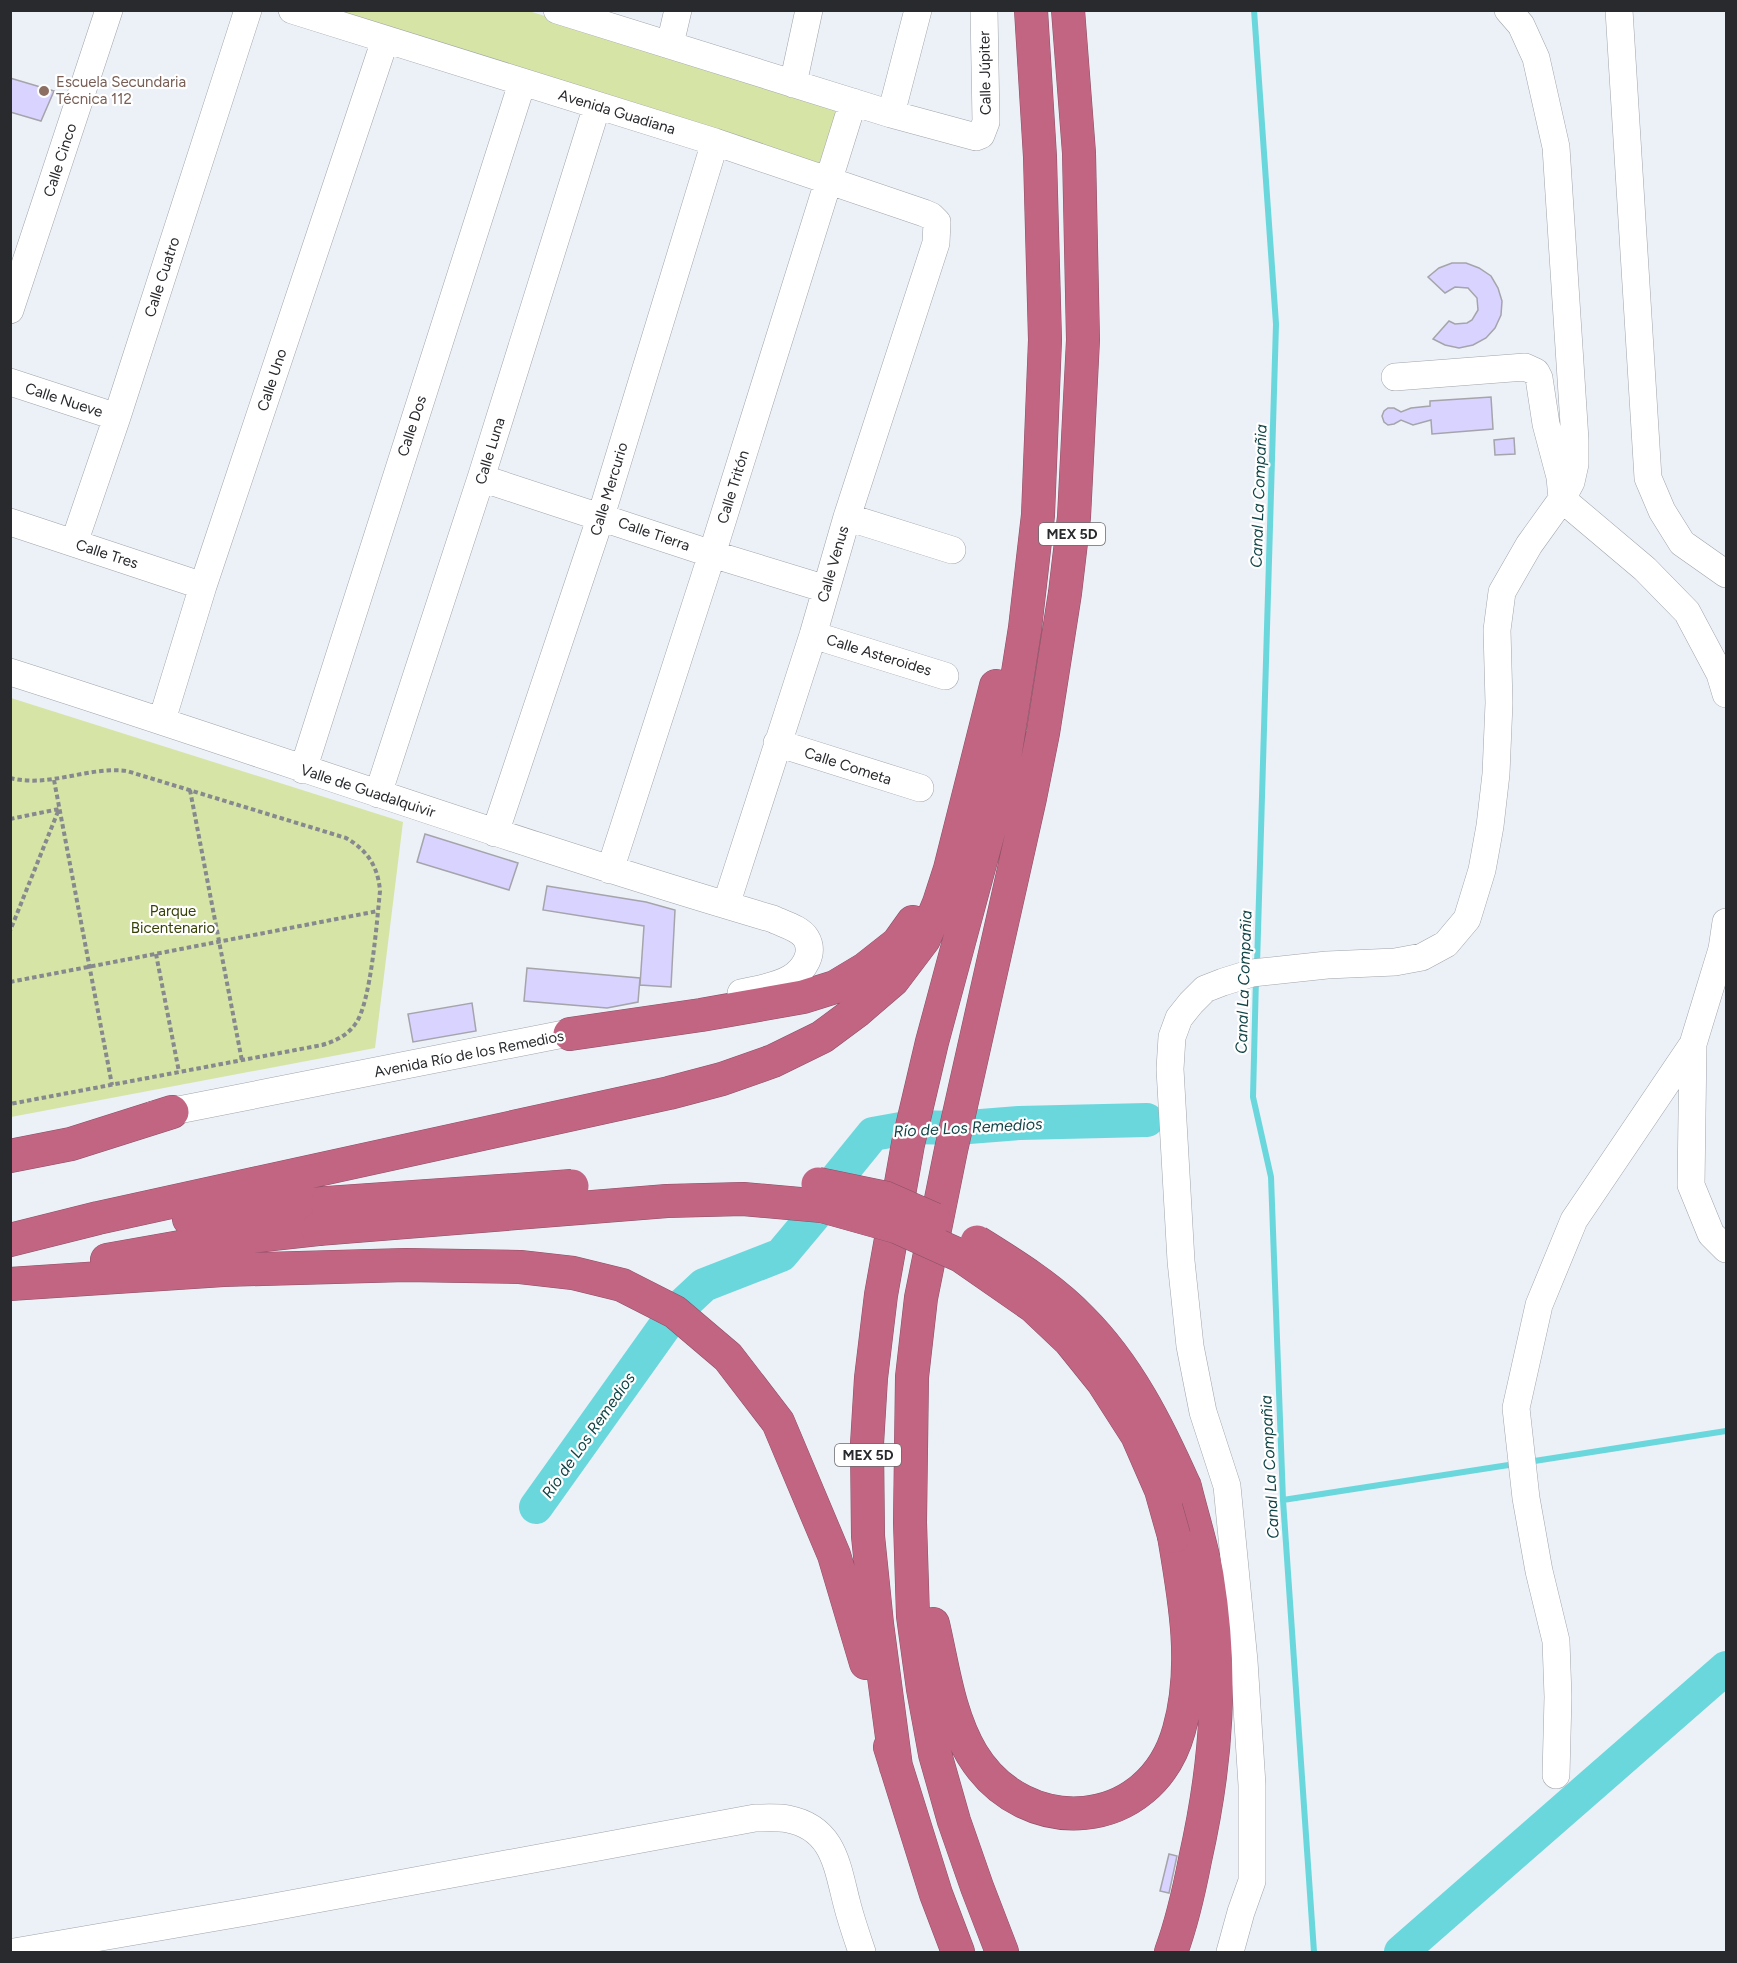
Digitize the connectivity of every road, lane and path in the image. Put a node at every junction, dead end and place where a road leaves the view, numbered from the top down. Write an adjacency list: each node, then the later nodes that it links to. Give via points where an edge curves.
1 (109, 10): 23 (street, Calle Cinco)
2 (248, 10): 27 (street, Calle Cuatro)
3 (292, 10): 13 (street, Avenida Guadiana)
4 (557, 10): 14 (street)
5 (678, 10): 14 (street)
6 (808, 10): 16 (street)
7 (918, 10): 19 (street)
8 (984, 10): 19 (street, Calle Júpiter, via 986,122 981,135 969,136)
9 (1031, 10): 30 (highway, MEX 5D, via 1045,340)
10 (1068, 10): 79 (highway, MEX 5D, via 1079,153 1083,340 1074,517 1043,733 921,1298 912,1377)
11 (1508, 10): 29 (street, via 1521,25 1536,58 1556,147 1575,440 1575,464)
12 (1619, 10): 37 (street, via 1648,478 1682,543)
13 (385, 40): 15 (street, Avenida Guadiana); 38 (street, Calle Uno)
14 (670, 44): 16 (street)
15 (522, 83): 18 (street, Avenida Guadiana); 46 (street, Calle Dos)
16 (793, 84): 17 (street)
17 (853, 102): 19 (street); 21 (street, Calle Tritón)
18 (597, 106): 20 (street, Avenida Guadiana); 28 (street, Calle Luna)
19 (891, 114)
20 (715, 142): 21 (street, Avenida Guadiana); 31 (street, Calle Mercurio)
21 (828, 182): 22 (street, Avenida Guadiana, via 924,213); 36 (street, Calle Tritón)
22 (937, 222): 32 (street, Calle Venus, via 936,243)
23 (21, 244): 24 (street, Calle Cinco)
24 (10, 310)
25 (1395, 377): 29 (street, via 1525,367 1536,372)
26 (10, 382): 27 (street, Calle Nueve)
27 (117, 417): 34 (street, Calle Cuatro)
28 (481, 478): 31 (street, Calle Tierra); 51 (street, Calle Luna)
29 (1562, 499): 43 (street, via 1645,569 1687,612 1720,674); 87 (street, via 1502,592 1497,630 1499,703 1491,816 1482,870 1467,919 1446,944 1422,957 1252,973 1205,989 1179,1018 1172,1037 1170,1070 1181,1261 1190,1347 1203,1412 1227,1486 1252,1785 1252,1881)
30 (1038, 515): 55 (highway); 80 (highway, MEX 5D, via 999,793 932,1042 880,1295 867,1444 868,1536)
31 (601, 516): 36 (street, Calle Tierra); 54 (street, Calle Mercurio)
32 (847, 517): 35 (street); 39 (street, Calle Venus)
33 (10, 522): 34 (street, Calle Tres)
34 (74, 543): 38 (street, Calle Tres)
35 (952, 550)
36 (712, 554): 39 (street, Calle Tierra); 56 (street, Calle Tritón)
37 (1726, 574)
38 (204, 586): 44 (street, Calle Uno)
39 (826, 589): 40 (street, Calle Venus)
40 (813, 635): 42 (street, Calle Asteroides); 45 (street, Calle Venus)
41 (10, 672): 44 (street, Valle de Guadalquivir)
42 (945, 676)
43 (1726, 694)
44 (162, 720): 46 (street, Valle de Guadalquivir)
45 (777, 743): 49 (street, Calle Cometa); 57 (street, Calle Venus)
46 (303, 770): 51 (street, Valle de Guadalquivir)
47 (10, 778): 48 (path, via 24,782)
48 (54, 780): 50 (path, via 111,769); 52 (path)
49 (920, 788)
50 (189, 790): 58 (path, via 357,844 377,872); 61 (path)
51 (378, 794): 54 (street, Valle de Guadalquivir)
52 (59, 809): 53 (path); 60 (path); 63 (path)
53 (10, 819)
54 (495, 833): 56 (street, Valle de Guadalquivir)
55 (950, 869): 65 (highway, via 898,943 835,987 803,997); 75 (highway, via 924,939 893,980 822,1037 773,1061 669,1093 98,1218)
56 (610, 870): 57 (street, Valle de Guadalquivir)
57 (726, 905): 65 (street, Avenida Río de los Remedios, via 796,929 806,938 810,954 805,966 774,986)
58 (378, 911): 61 (path); 67 (path, via 366,1003 356,1024 331,1043)
59 (1726, 922): 66 (street, via 1722,949)
60 (10, 931)
61 (219, 942): 62 (path); 67 (path)
62 (156, 954): 63 (path); 68 (path)
63 (90, 967): 64 (path); 69 (path)
64 (10, 982)
65 (570, 1034): 71 (street, Avenida Río de los Remedios)
66 (1693, 1044): 76 (street, via 1691,1185 1711,1234); 81 (street, via 1574,1220 1539,1305 1516,1408 1539,1571 1556,1641)
67 (242, 1061): 68 (path)
68 (179, 1072): 69 (path)
69 (112, 1085): 70 (path)
70 (10, 1104)
71 (172, 1112): 72 (street, Avenida Río de los Remedios); 73 (highway, via 71,1144)
72 (10, 1142)
73 (10, 1156)
74 (322, 1216): 75 (highway, via 232,1212); 77 (highway, via 197,1244); 79 (highway, bridge, via 743,1199 822,1206 897,1227 961,1256 1033,1306 1070,1341 1103,1382 1137,1436 1161,1490 1174,1536 1187,1617 1188,1652 1186,1692 1176,1741 1150,1782 1124,1802 1093,1812 1058,1814 1032,1807 995,1783 972,1754 957,1722); 86 (highway, bridge, via 663,1180 748,1178 813,1183 886,1198 958,1230 1023,1271 1080,1318 1110,1352 1162,1435 1185,1487 1206,1574 1215,1645 1215,1744 1207,1808)
75 (10, 1242)
76 (1726, 1249)
77 (10, 1278)
78 (10, 1284): 80 (highway, via 223,1270 406,1265 520,1267 573,1273 622,1285 675,1312 728,1357 778,1422 834,1555)
79 (910, 1522): 85 (highway, MEX 5D, via 913,1616 935,1754)
80 (896, 1767): 84 (highway, MEX 5D)
81 (1556, 1775)
82 (14, 1953): 83 (street, via 755,1818 787,1819 813,1829 828,1843 837,1861)
83 (862, 1953)
84 (958, 1953)
85 (1002, 1953)
86 (1171, 1953)
87 (1230, 1953)

